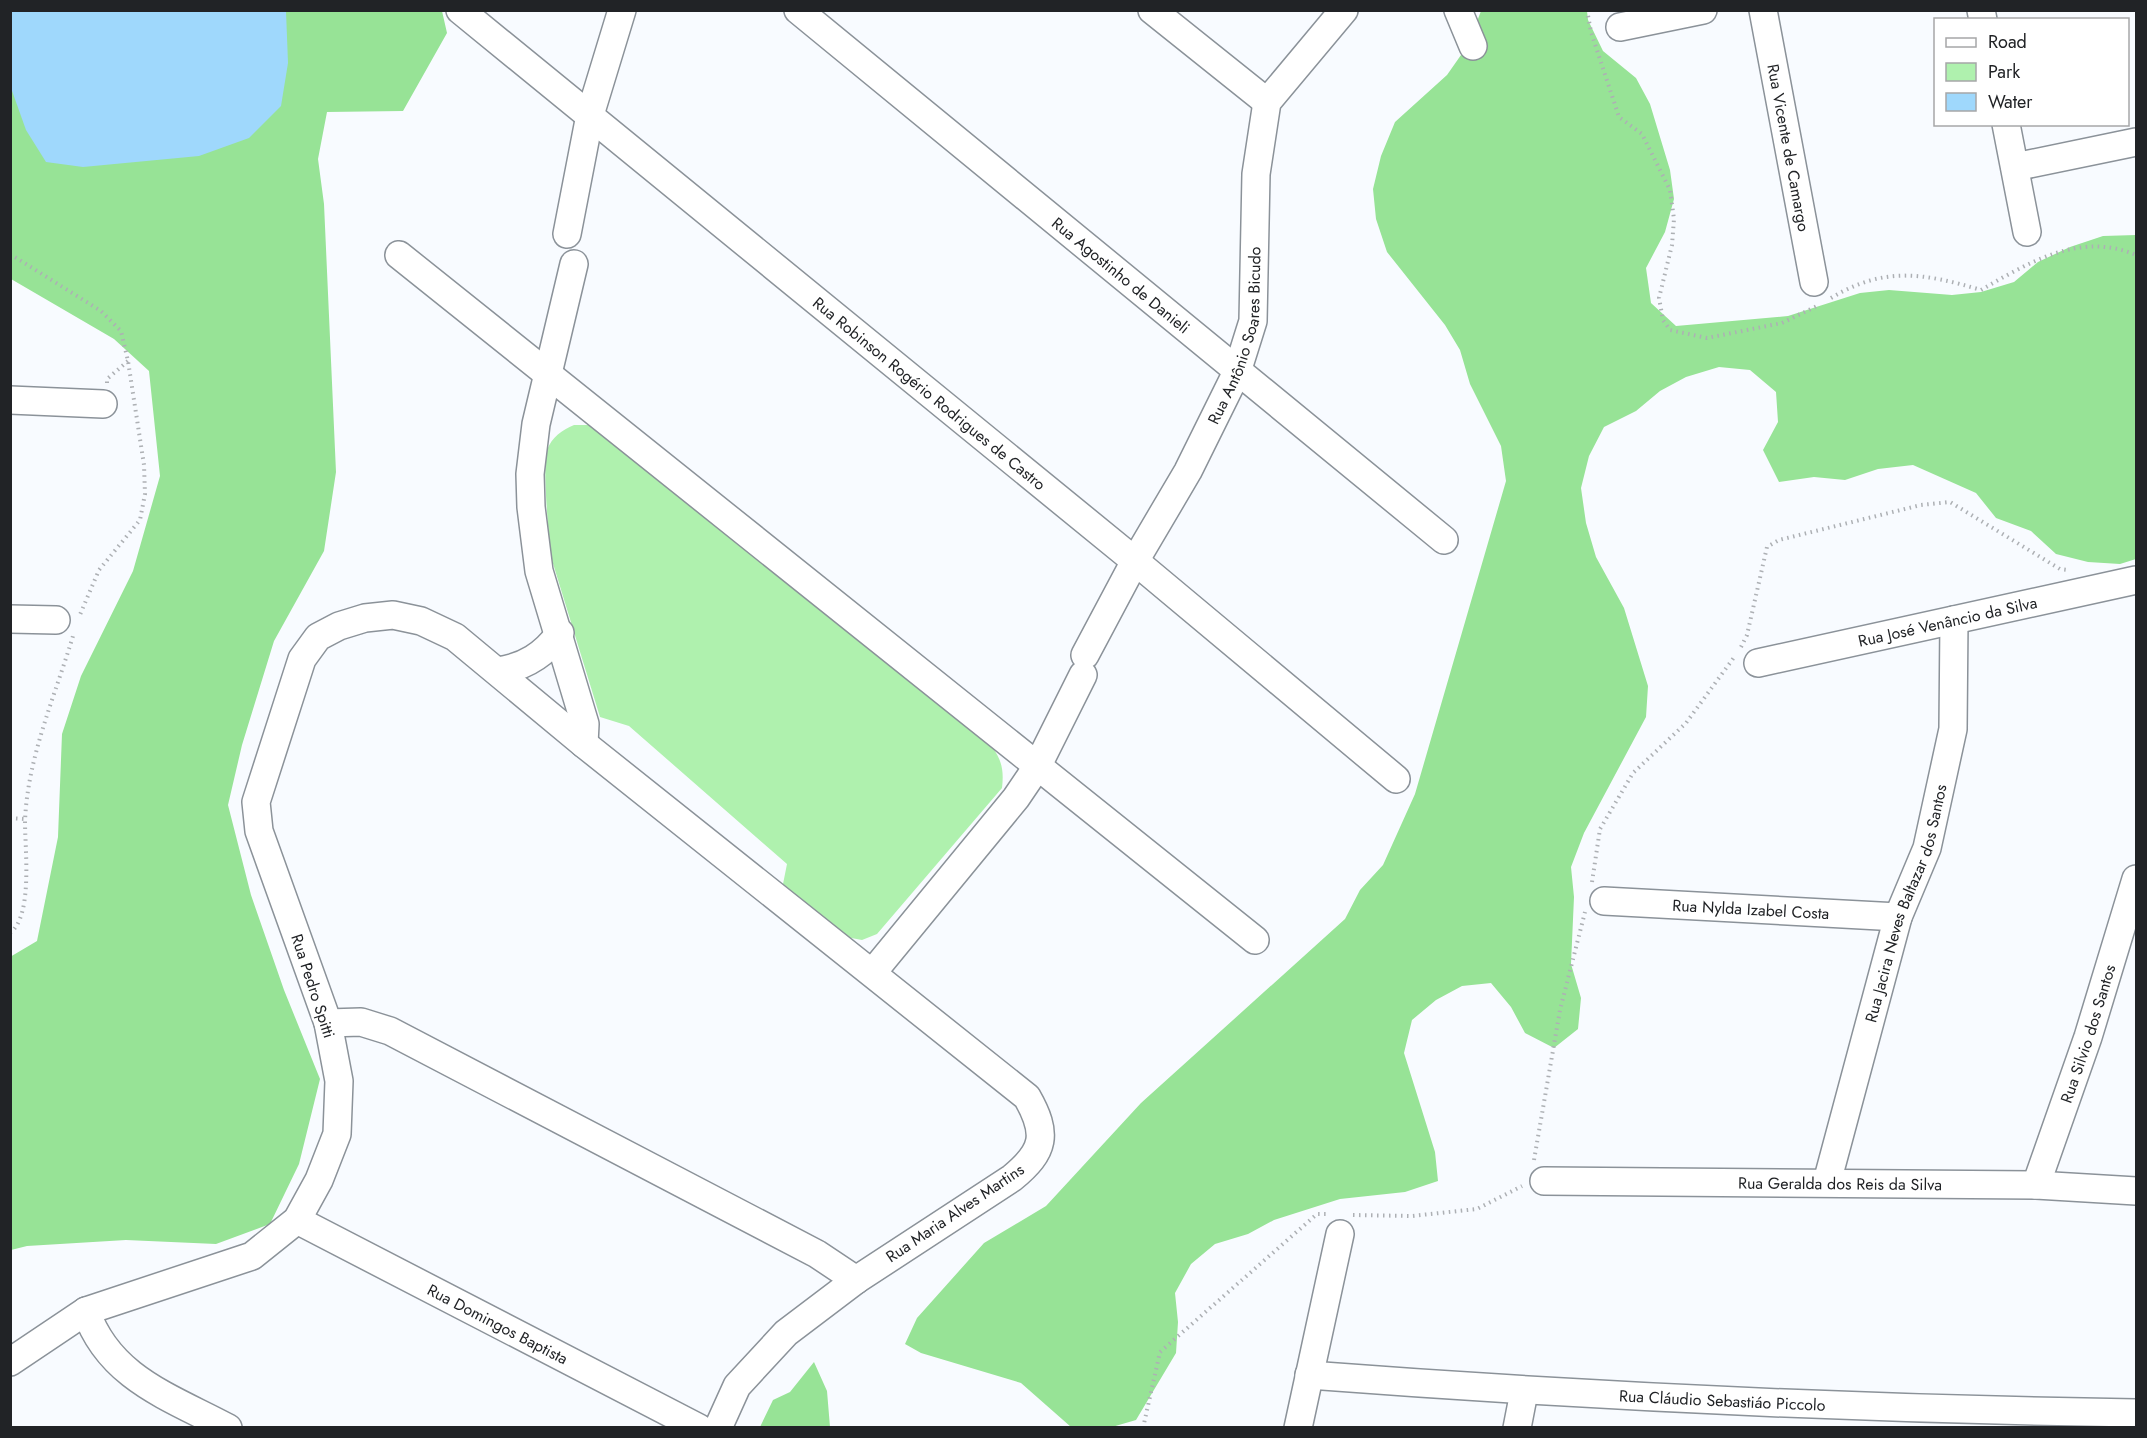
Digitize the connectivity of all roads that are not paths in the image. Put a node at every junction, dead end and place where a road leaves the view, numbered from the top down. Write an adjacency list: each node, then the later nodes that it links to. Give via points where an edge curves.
1 (460, 10): 12 (street, Rua Robinson Rogério Rodrigues de Castro)
2 (622, 10): 12 (street)
3 (798, 10): 21 (street, Rua Agostinho de Danieli)
4 (1152, 10): 11 (street)
5 (1344, 10): 11 (street)
6 (1458, 10): 10 (street)
7 (1703, 10): 9 (street)
8 (1763, 10): 20 (street, Rua Vicente de Camargo)
9 (1620, 27)
10 (1473, 46)
11 (1267, 102): 21 (street, Rua Antônio Soares Bicudo, via 1256,174 1253,321)
12 (590, 116): 17 (street); 26 (street, Rua Robinson Rogério Rodrigues de Castro)
13 (2006, 126): 15 (street)
14 (2136, 142): 15 (street)
15 (2015, 167): 16 (street)
16 (2027, 232)
17 (567, 234)
18 (399, 255): 22 (street)
19 (574, 264): 22 (street)
20 (1814, 282)
21 (1237, 372): 25 (street, Rua Agostinho de Danieli); 26 (street, Rua Antônio Soares Bicudo, via 1188,471)
22 (549, 375): 31 (street, via 532,449 531,507 539,571); 35 (street)
23 (10, 400): 24 (street)
24 (103, 404)
25 (1444, 540)
26 (1135, 561): 35 (street, Rua Antônio Soares Bicudo); 36 (street, Rua Robinson Rogério Rodrigues de Castro)
27 (2136, 580): 30 (street, Rua José Venâncio da Silva)
28 (10, 619): 29 (street)
29 (56, 620)
30 (1954, 620): 32 (street, Rua José Venâncio da Silva); 39 (street, Rua Jacira Neves Baltazar dos Santos, via 1953,729 1928,848)
31 (560, 633): 33 (street, via 536,658); 34 (street, via 585,724)
32 (1758, 663)
33 (498, 672): 34 (street, Rua Pedro Spitti); 42 (street, Rua Pedro Spitti, via 456,637 421,621 393,615 339,626 318,637 302,659 256,802 259,831)
34 (584, 744): 41 (street, Rua Maria Alves Martins)
35 (1037, 767): 40 (street); 41 (street, Rua Antônio Soares Bicudo)
36 (1396, 779)
37 (2136, 879): 45 (street, Rua Silvio dos Santos, via 2088,1037)
38 (1594, 899): 39 (street, Rua Nylda Izabel Costa)
39 (1898, 917): 44 (street, Rua Jacira Neves Baltazar dos Santos)
40 (1255, 940)
41 (873, 972): 49 (street, Rua Maria Alves Martins, via 1027,1098 1039,1118 1041,1141 1031,1162 1012,1178)
42 (328, 1023): 47 (street, Rua Pedro Spitti, via 339,1081 337,1134 319,1180); 49 (street, via 361,1022 390,1030 817,1254)
43 (1544, 1181): 44 (street, Rua Geralda dos Reis da Silva)
44 (1827, 1182): 45 (street, Rua Geralda dos Reis da Silva)
45 (2036, 1185): 46 (street, Rua Geralda dos Reis da Silva)
46 (2136, 1191)
47 (297, 1220): 50 (street, Rua Pedro Spitti, via 252,1256); 57 (street, Rua Domingos Baptista)
48 (1340, 1234): 52 (street)
49 (856, 1280): 58 (street, Rua Maria Alves Martins, via 786,1333 762,1357 738,1386)
50 (86, 1311): 51 (street, Rua Pedro Spitti); 56 (street, via 99,1340 134,1378)
51 (10, 1362)
52 (1309, 1375): 53 (street, Rua Cláudio Sebastiáo Piccolo); 59 (street)
53 (1524, 1392): 55 (street, Rua Cláudio Sebastiáo Piccolo); 60 (street)
54 (2136, 1413): 55 (street, Rua Cláudio Sebastiáo Piccolo)
55 (1965, 1419)
56 (228, 1428)
57 (699, 1428)
58 (718, 1428)
59 (1298, 1428)
60 (1517, 1428)

